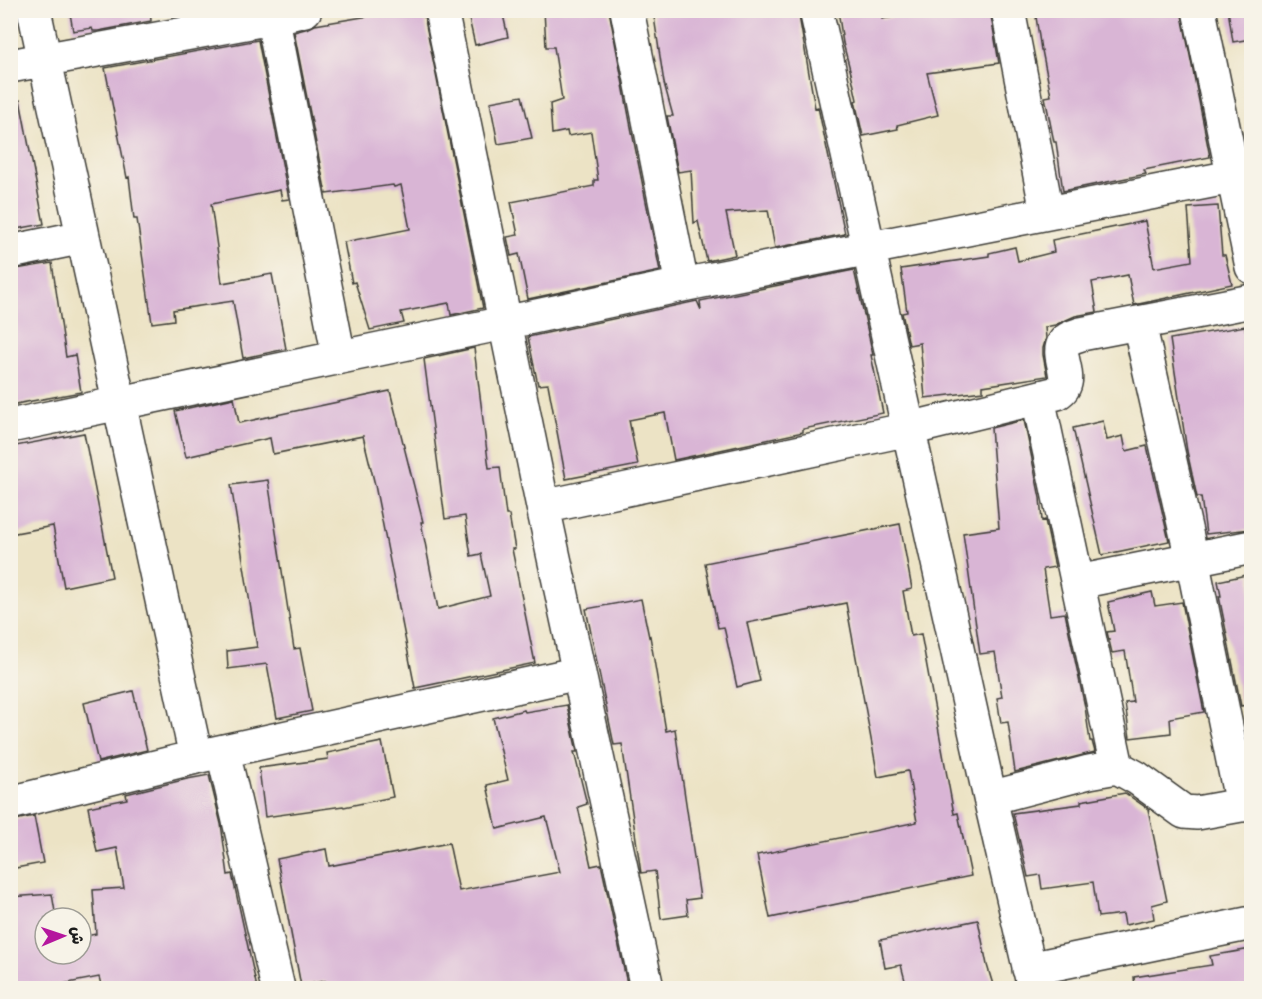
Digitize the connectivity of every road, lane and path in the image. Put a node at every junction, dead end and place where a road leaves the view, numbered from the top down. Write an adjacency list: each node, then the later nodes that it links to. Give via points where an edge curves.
1 (34, 10): 9 (street)
2 (305, 10): 8 (street)
3 (441, 10): 19 (street)
4 (627, 10): 17 (street)
5 (816, 10): 14 (street)
6 (1008, 10): 12 (street)
7 (1199, 10): 11 (street)
8 (271, 14): 9 (street); 21 (street)
9 (44, 60): 10 (street); 13 (street)
10 (10, 66)
11 (1242, 175): 12 (street); 16 (street)
12 (1047, 212): 14 (street)
13 (83, 237): 15 (street); 23 (street)
14 (869, 247): 17 (street); 25 (street)
15 (10, 252)
16 (1251, 267)
17 (682, 285): 19 (street)
18 (1251, 301): 20 (street)
19 (504, 323): 21 (street); 26 (street)
20 (1139, 323): 22 (street, via 1066,340 1062,347 1064,386 1057,393); 28 (street)
21 (339, 357): 23 (street)
22 (1038, 398): 25 (street); 29 (street)
23 (120, 404): 24 (street); 31 (street)
24 (10, 426)
25 (909, 429): 26 (street); 33 (street)
26 (543, 507): 30 (street)
27 (1251, 547): 28 (street)
28 (1192, 559): 29 (street); 35 (street)
29 (1078, 582): 32 (street)
30 (579, 673): 31 (street); 39 (street)
31 (210, 755): 34 (street); 38 (street)
32 (1117, 767): 33 (street); 35 (street, via 1184,812)
33 (990, 798): 37 (street)
34 (10, 803)
35 (1247, 804)
36 (1251, 923): 37 (street)
37 (1032, 979)
38 (278, 988)
39 (647, 988)

